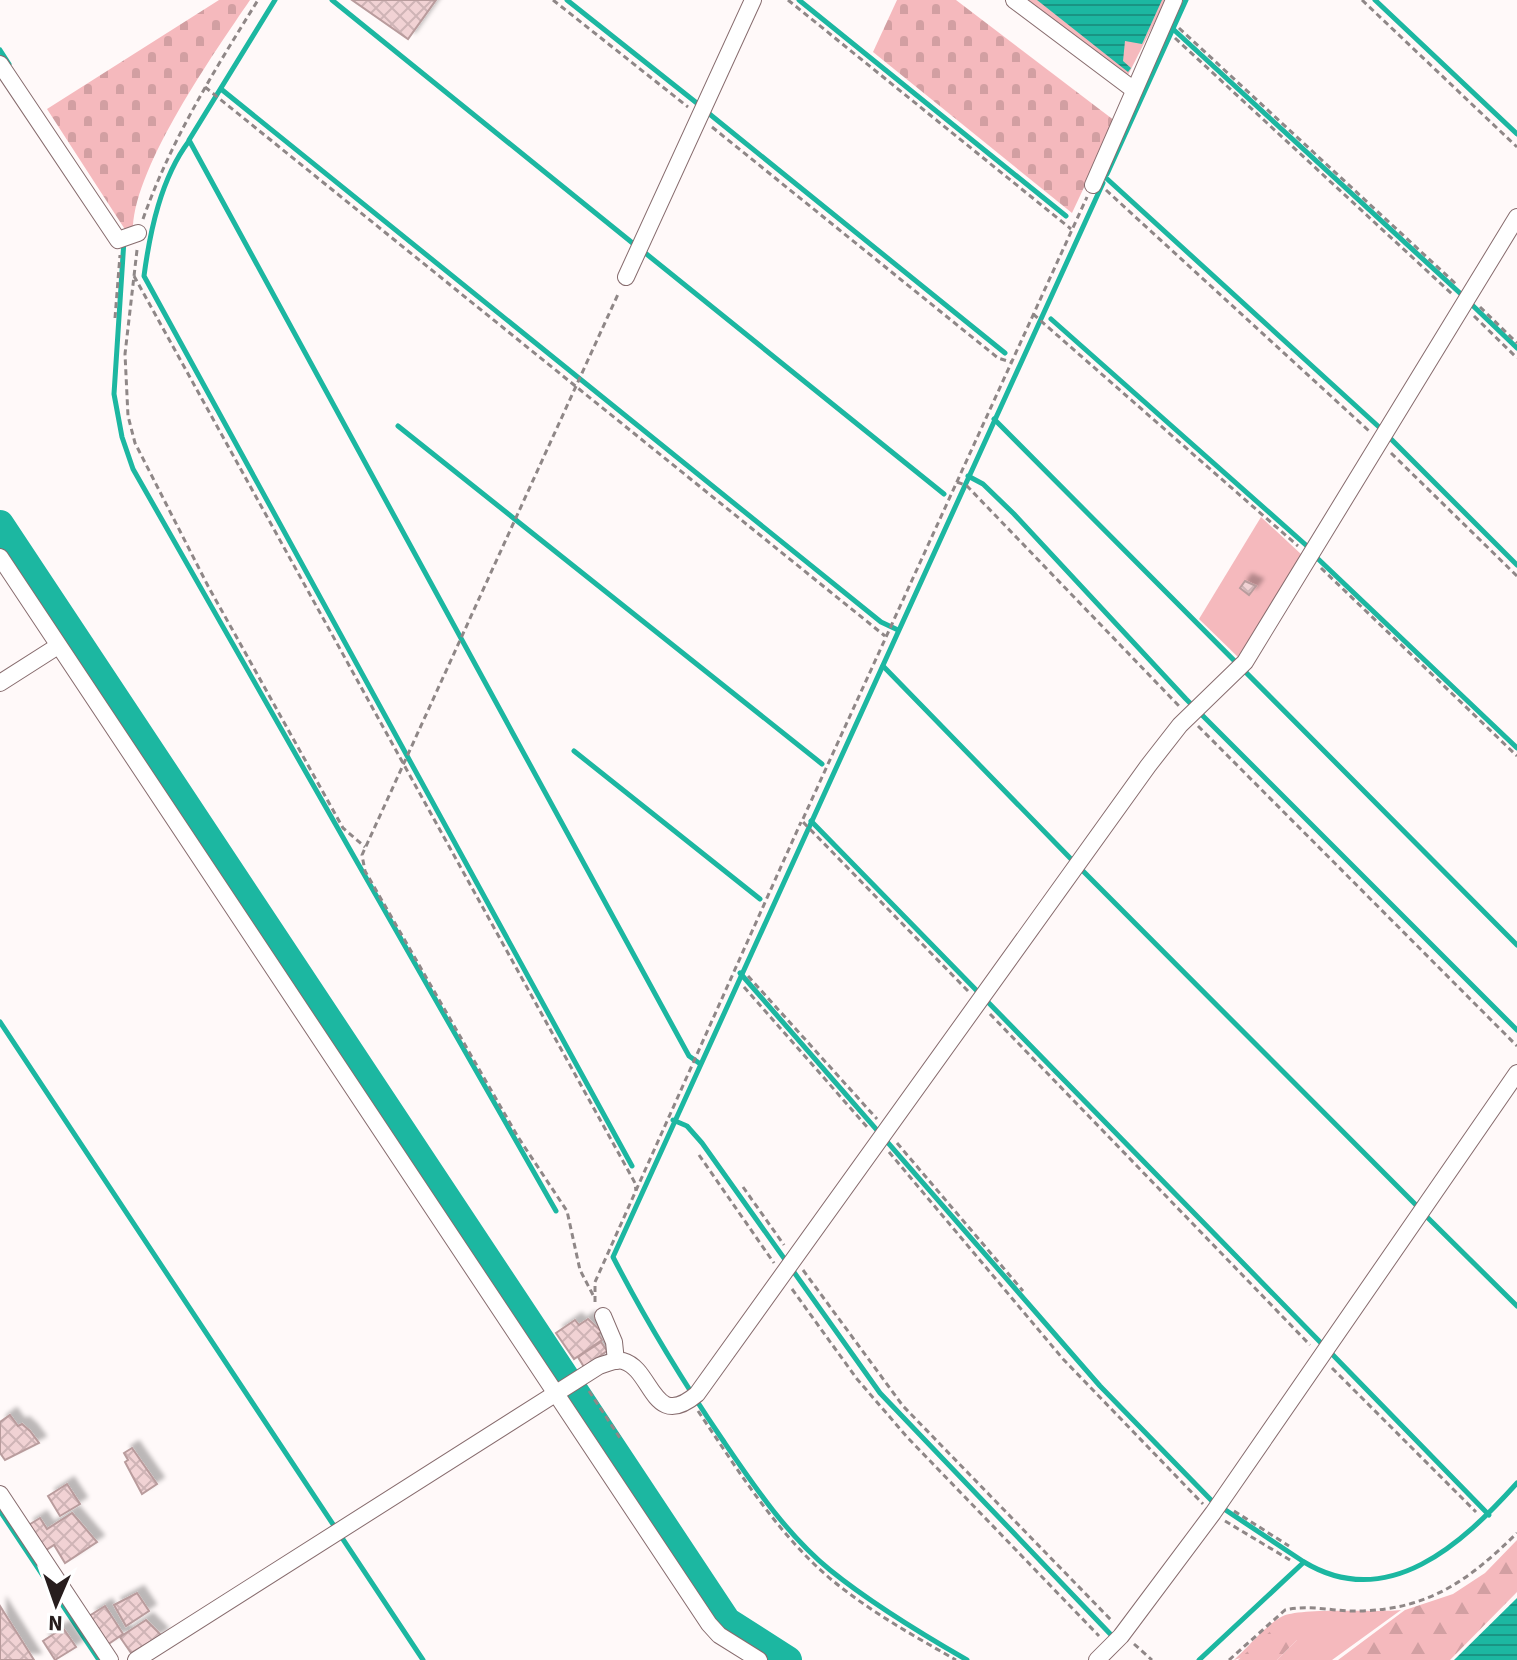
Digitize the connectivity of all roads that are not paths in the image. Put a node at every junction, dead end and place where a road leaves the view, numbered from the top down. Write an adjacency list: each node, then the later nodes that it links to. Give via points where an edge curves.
1 (753, 0): 9 (street)
2 (1014, 0): 5 (street)
3 (1174, 0): 5 (street)
4 (0, 64): 8 (street)
5 (1134, 90): 6 (street)
6 (1099, 187)
7 (1517, 217): 15 (street, via 1241,667 1193,712 1148,766 692,1398 678,1405 660,1402 632,1365)
8 (126, 237)
9 (626, 277)
10 (0, 557): 11 (street)
11 (58, 646): 12 (street); 16 (street)
12 (0, 683)
13 (1517, 1073): 18 (street, via 1217,1507)
14 (603, 1316): 15 (street)
15 (616, 1361): 16 (street)
16 (568, 1385): 20 (street); 21 (street, via 709,1624)
17 (0, 1494): 19 (street)
18 (1113, 1645)
19 (110, 1660)
20 (136, 1660)
21 (759, 1660)

